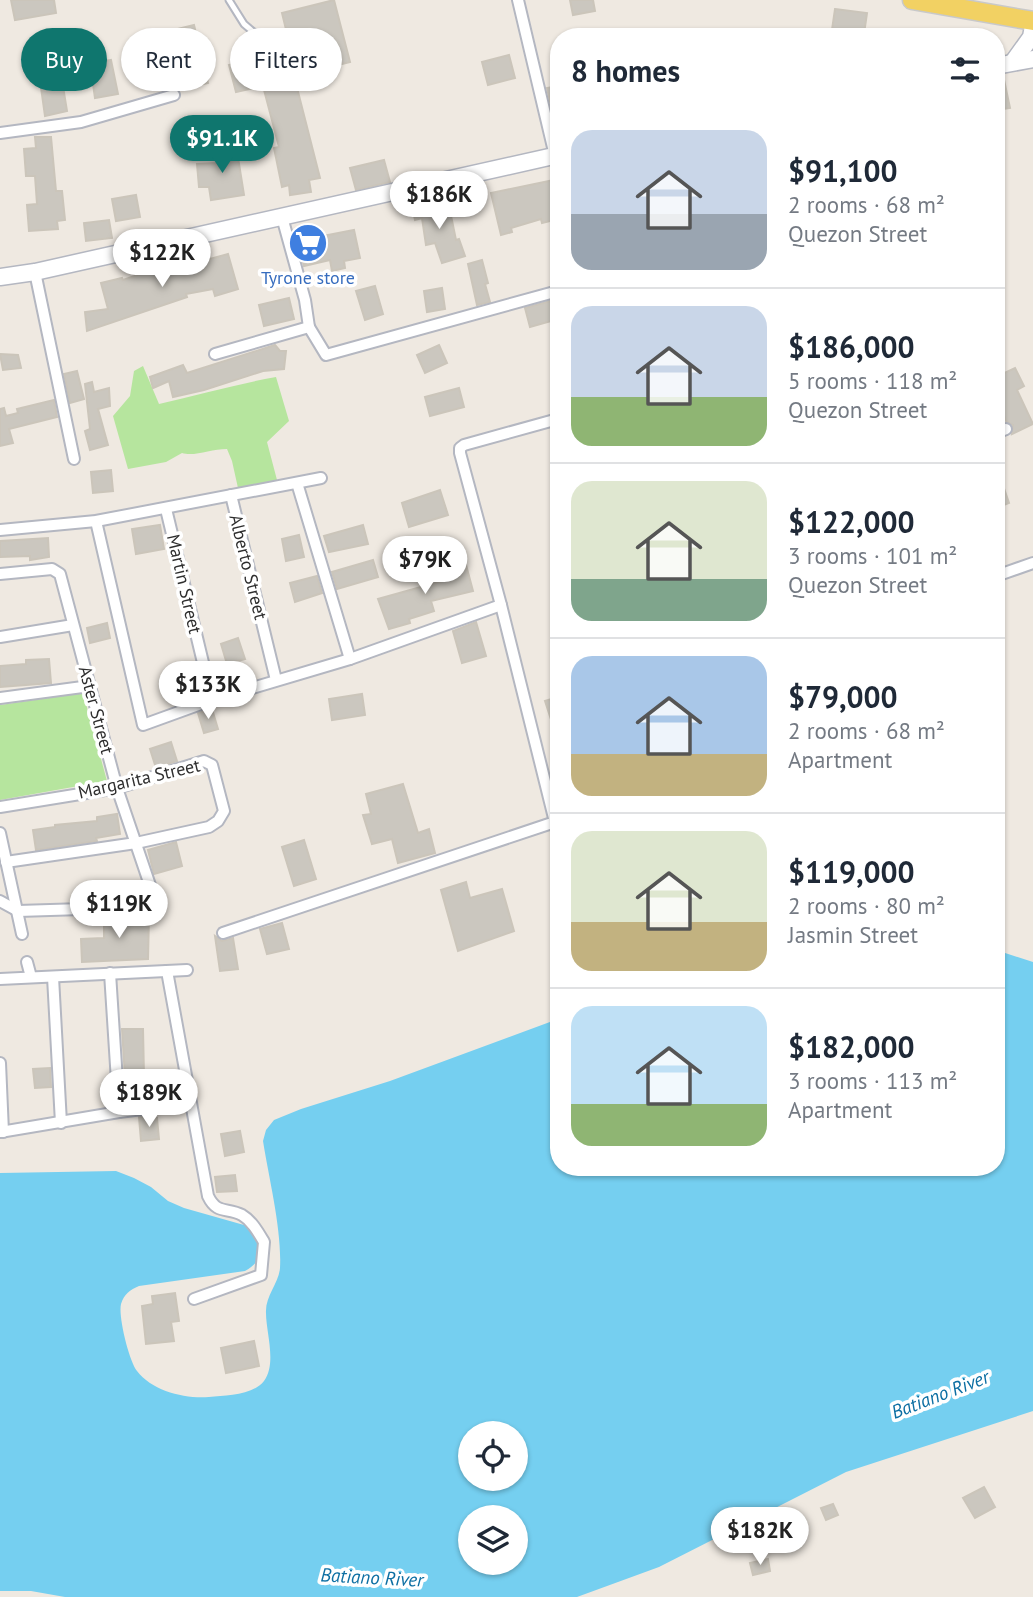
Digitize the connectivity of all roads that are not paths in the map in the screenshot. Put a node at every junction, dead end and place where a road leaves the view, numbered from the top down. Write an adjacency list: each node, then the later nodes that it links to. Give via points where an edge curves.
1 (229, 0): 6 (lane)
2 (518, 0): 11 (street)
3 (912, 0): 4 (main road)
4 (975, 5): 5 (main road)
5 (1033, 24): 8 (main road, via 1031,37)
6 (248, 28)
7 (1033, 60): 8 (main road)
8 (1013, 62): 9 (main road)
9 (1005, 64)
10 (174, 96): 12 (street, via 81,121)
11 (550, 127)
12 (0, 133)
13 (550, 157): 14 (main road)
14 (282, 217): 15 (main road); 18 (street)
15 (35, 272): 16 (main road); 21 (street)
16 (0, 276)
17 (550, 292): 18 (street, via 326,355)
18 (309, 327): 19 (street)
19 (215, 354)
20 (550, 421): 31 (street, via 460,448)
21 (74, 459)
22 (321, 478): 23 (street)
23 (297, 483): 24 (street); 34 (street)
24 (231, 495): 25 (street); 35 (street, Alberto Street)
25 (166, 509): 26 (street); 38 (street, Martin Street)
26 (96, 521): 27 (street); 38 (street, via 143,725)
27 (0, 530)
28 (1033, 563): 29 (street)
29 (1005, 573)
30 (0, 574): 32 (street, Aster Street, via 52,569 60,574)
31 (502, 605): 34 (street); 40 (street)
32 (73, 625): 33 (street); 36 (street, Aster Street)
33 (0, 637)
34 (350, 659): 35 (street)
35 (276, 680): 38 (street)
36 (90, 686): 37 (street); 39 (street, Aster Street)
37 (0, 698)
38 (212, 700)
39 (117, 788): 41 (street, Margarita Street); 44 (street, Aster Street); 44 (street, Margarita Street, via 204,761 216,774 224,811 218,821)
40 (550, 794)
41 (0, 807)
42 (550, 823): 48 (street)
43 (0, 833): 45 (street)
44 (136, 843): 45 (street, Margarita Street); 47 (street, Aster Street, via 153,904)
45 (6, 862): 47 (street)
46 (0, 901): 47 (street)
47 (18, 911): 49 (street)
48 (223, 933)
49 (22, 934)
50 (27, 962): 54 (street)
51 (187, 970): 52 (street)
52 (167, 971): 53 (street); 58 (street)
53 (110, 974): 55 (street); 59 (street)
54 (31, 977): 55 (street); 56 (street)
55 (53, 977): 60 (street)
56 (0, 979)
57 (0, 1063): 61 (street)
58 (190, 1103): 59 (street); 62 (street, via 212,1205 240,1214 264,1241 261,1275)
59 (119, 1112): 60 (street)
60 (61, 1123): 61 (street)
61 (1, 1132)
62 (194, 1299)

